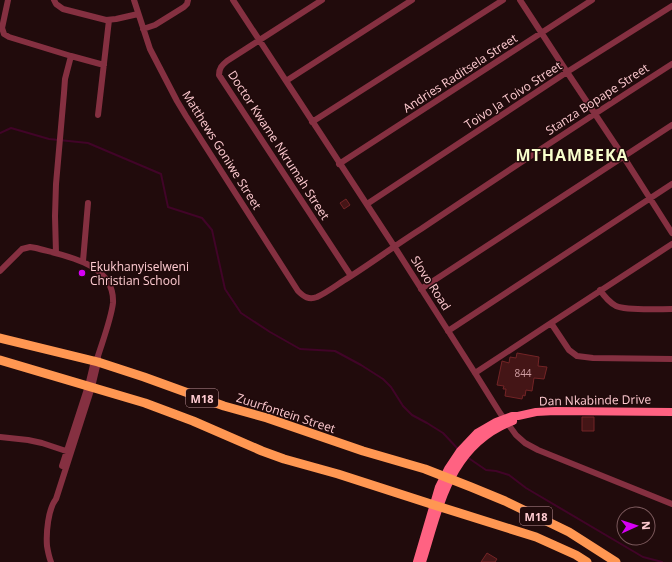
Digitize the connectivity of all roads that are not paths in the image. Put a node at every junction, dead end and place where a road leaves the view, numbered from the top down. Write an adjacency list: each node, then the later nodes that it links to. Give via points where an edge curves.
1 (8, 0): 17 (street, via 2,28 4,34)
2 (54, 0): 13 (street, via 63,9)
3 (188, 0): 14 (street, via 184,7)
4 (233, 0): 16 (street, Slovo Road)
5 (322, 0): 16 (street, Doctor Kwame Nkrumah Street)
6 (412, 0): 21 (street)
7 (503, 0): 24 (street)
8 (520, 0): 15 (street)
9 (592, 0): 15 (street, Andries Raditsela Street)
10 (136, 1): 12 (street, Matthews Goniwe Street)
11 (672, 6): 20 (street, Toivo Ja Toivo Street)
12 (138, 14): 13 (street); 14 (street, Matthews Goniwe Street)
13 (109, 20): 19 (street)
14 (143, 30): 41 (street, Matthews Goniwe Street, via 186,116 298,291)
15 (542, 33): 20 (street); 27 (street, Andries Raditsela Street)
16 (259, 41): 21 (street, Slovo Road); 38 (street, Doctor Kwame Nkrumah Street, via 222,65 219,75)
17 (71, 56): 19 (street); 35 (street, via 64,93 56,184)
18 (672, 64): 22 (street, Stanza Bopape Street)
19 (104, 65): 23 (street)
20 (567, 72): 22 (street); 31 (street, Toivo Ja Toivo Street)
21 (286, 81): 24 (street, Slovo Road)
22 (594, 114): 26 (street); 34 (street, Stanza Bopape Street)
23 (98, 116)
24 (312, 122): 27 (street, Slovo Road)
25 (672, 125): 26 (street)
26 (623, 156): 29 (street); 39 (street)
27 (339, 164): 31 (street, Slovo Road)
28 (672, 184): 29 (street)
29 (650, 199): 32 (street); 44 (street)
30 (88, 204): 36 (street)
31 (367, 204): 34 (street, Slovo Road)
32 (672, 233)
33 (672, 244): 40 (street)
34 (394, 246): 38 (street, Stanza Bopape Street); 39 (street, Slovo Road)
35 (56, 253): 36 (street); 37 (street, via 26,247)
36 (83, 261): 48 (street, via 104,275 112,295 111,311)
37 (0, 272)
38 (350, 276): 41 (street, Stanza Bopape Street)
39 (421, 289): 44 (street, Slovo Road)
40 (600, 290): 42 (street, via 611,303 620,308); 43 (street)
41 (311, 299)
42 (672, 309)
43 (551, 323): 46 (street, via 569,350 577,356); 49 (street)
44 (448, 331): 49 (street, Slovo Road)
45 (0, 338): 48 (main road, Zuurfontein Street / M18)
46 (672, 359)
47 (0, 360): 50 (main road, M18)
48 (97, 360): 50 (street); 55 (main road, Zuurfontein Street / M18, via 224,406)
49 (476, 373): 52 (street, Slovo Road)
50 (90, 386): 54 (street); 57 (main road, M18, via 165,410 284,459)
51 (672, 412): 52 (street, Dan Nkabinde Drive, via 554,410 518,416 514,421)
52 (505, 421): 55 (street, Dan Nkabinde Drive, via 472,442); 56 (street, Slovo Road, via 531,448)
53 (0, 436): 54 (street, via 28,440)
54 (68, 452): 58 (street, via 48,521 47,546)
55 (447, 477): 57 (street, Dan Nkabinde Drive, via 445,489); 62 (main road, M18, via 569,532)
56 (672, 504)
57 (437, 506): 59 (street); 60 (street); 61 (main road, M18, via 536,537)
58 (51, 562)
59 (416, 562)
60 (422, 562)
61 (587, 562)
62 (616, 562)

